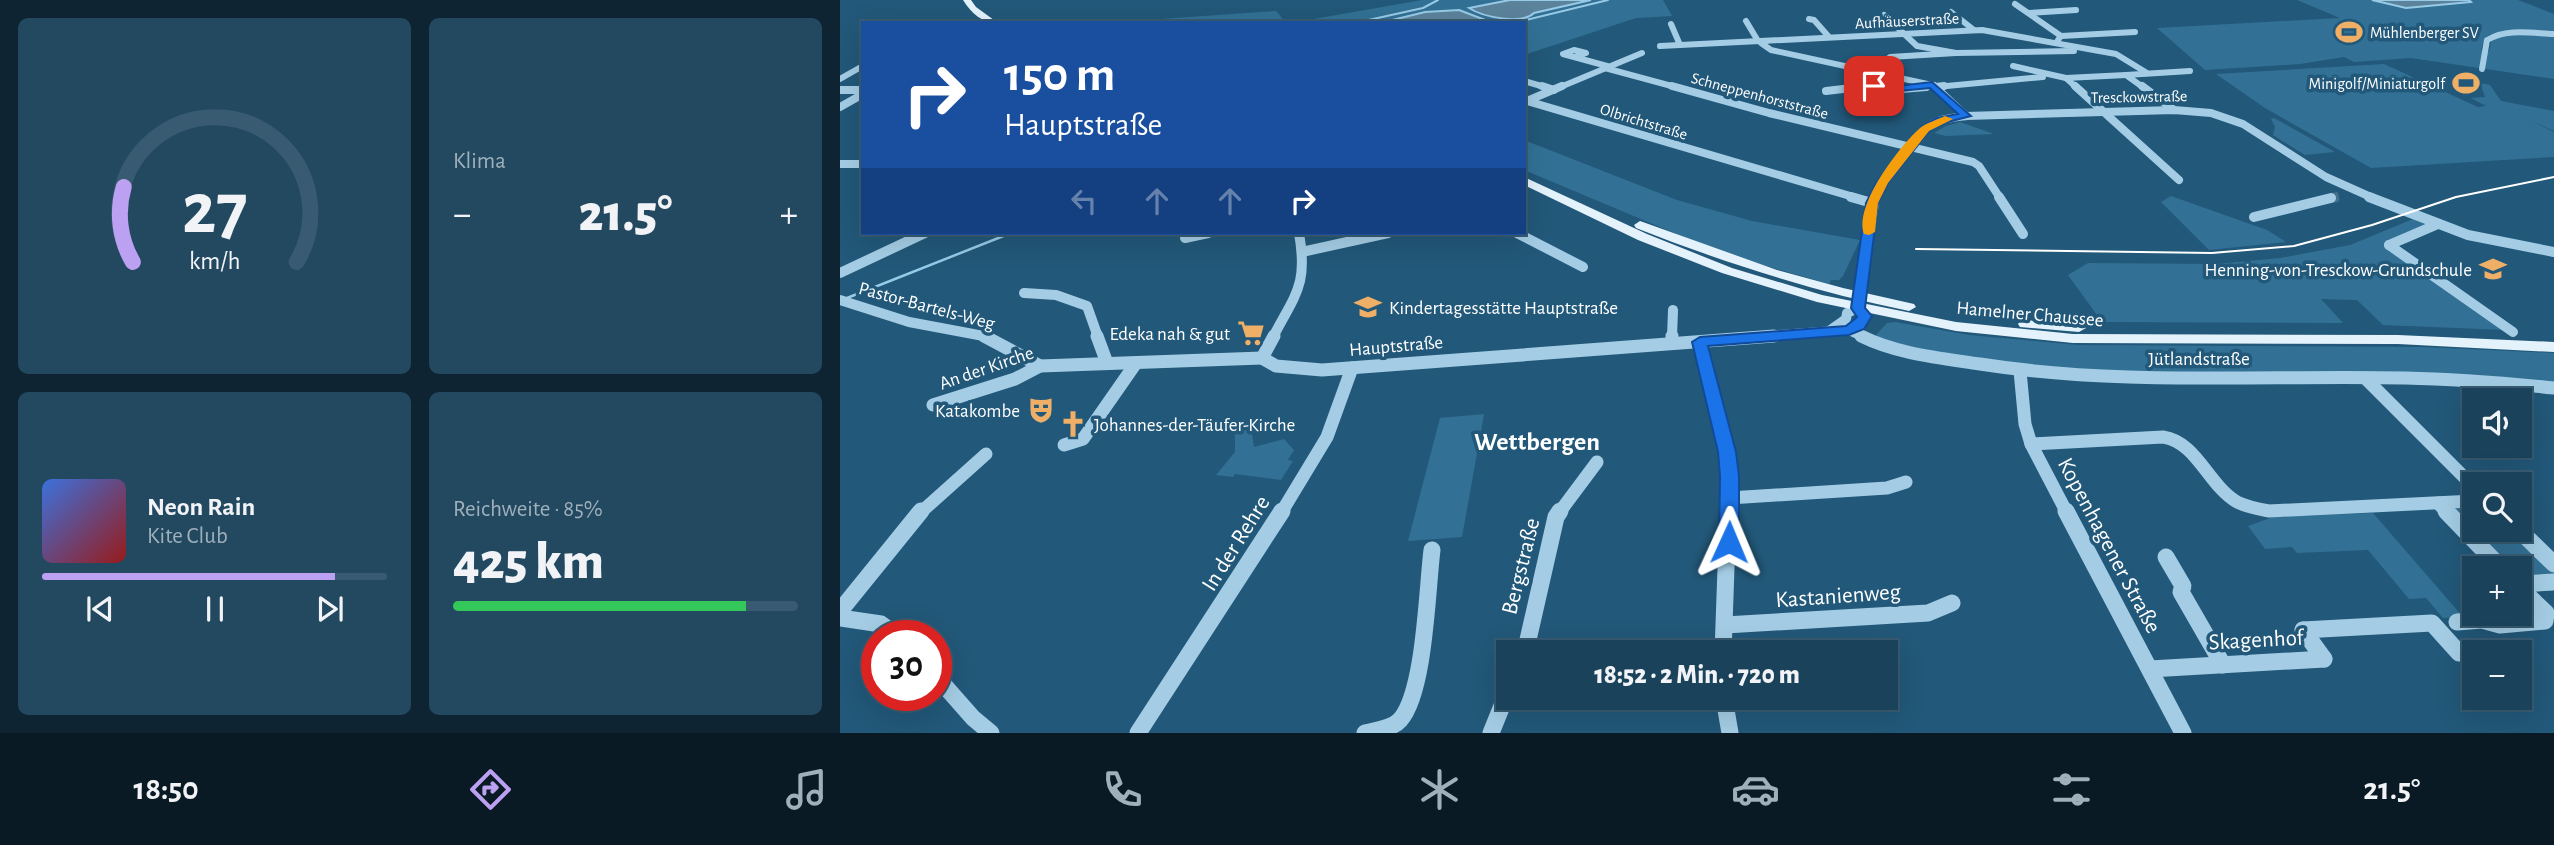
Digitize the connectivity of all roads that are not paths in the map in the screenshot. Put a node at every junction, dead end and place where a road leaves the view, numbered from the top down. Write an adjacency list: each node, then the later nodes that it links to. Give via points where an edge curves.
1 (967, 0): 8 (main road)
2 (2015, 4): 5 (street)
3 (2076, 10): 5 (street)
4 (1951, 12): 11 (street)
5 (2029, 13): 15 (street)
6 (1884, 15): 13 (street)
7 (1809, 19): 16 (street)
8 (991, 21)
9 (1746, 21): 18 (street)
10 (1671, 24): 20 (street)
11 (1974, 30): 13 (street, Aufhäuserstraße); 19 (street, Aufhäuserstraße)
12 (2135, 32): 15 (street)
13 (1904, 34): 16 (street, Aufhäuserstraße); 24 (street, via 1917,46)
14 (2554, 34): 30 (street, via 2492,36 2487,40)
15 (2061, 36): 19 (street)
16 (1829, 37): 17 (street, Aufhäuserstraße)
17 (1773, 40): 18 (street, Aufhäuserstraße); 26 (street, via 1761,43 1771,50)
18 (1758, 41): 20 (street, Aufhäuserstraße)
19 (2055, 43): 22 (street, Aufhäuserstraße)
20 (1680, 45): 21 (street, Aufhäuserstraße)
21 (1660, 46)
22 (2095, 50): 24 (street); 32 (street, Aufhäuserstraße, via 2123,56)
23 (1642, 53): 29 (street, Olbrichtstraße)
24 (1956, 54): 26 (street)
25 (1575, 57): 29 (street, Schneppenhorststraße)
26 (1835, 64): 38 (street)
27 (2013, 66): 34 (street)
28 (861, 67): 36 (street)
29 (1606, 67): 40 (street, Olbrichtstraße); 48 (street, Schneppenhorststraße)
30 (2482, 69)
31 (2190, 71): 32 (street)
32 (2147, 73): 33 (street)
33 (2126, 75): 35 (street); 45 (street)
34 (2055, 76): 35 (street); 38 (street)
35 (2066, 78): 46 (street)
36 (840, 79)
37 (1526, 79): 40 (street)
38 (1934, 86): 41 (street); 47 (street)
39 (840, 90): 42 (street)
40 (1554, 90): 54 (street, Olbrichtstraße, via 1528,101)
41 (1826, 91)
42 (861, 92)
43 (861, 93): 44 (street)
44 (840, 107)
45 (2174, 110): 46 (street, Tresckowstraße); 53 (street, Tresckowstraße, via 2211,113 2243,124)
46 (2106, 112): 47 (street, Tresckowstraße); 52 (street)
47 (1966, 116): 48 (street, Tresckowstraße, via 1931,125)
48 (1908, 148): 54 (street, Tresckowstraße); 57 (street, Schneppenhorststraße, via 1979,166)
49 (840, 164): 50 (street)
50 (861, 164)
51 (1526, 180): 70 (main road, Hamelner Chaussee, via 1684,255 1755,280)
52 (2179, 180)
53 (2358, 192): 55 (street); 56 (street, Tresckowstraße)
54 (1872, 203): 70 (street, Tresckowstraße)
55 (2254, 217)
56 (2438, 224): 65 (street, Tresckowstraße); 74 (street, via 2389,245)
57 (2023, 234)
58 (921, 235): 67 (street)
59 (1199, 235): 63 (street)
60 (1298, 235): 64 (street)
61 (1379, 235): 64 (street)
62 (1521, 235): 66 (street)
63 (1185, 238)
64 (1302, 252): 79 (street, via 1301,283)
65 (2554, 253)
66 (1583, 267)
67 (840, 273)
68 (1024, 293): 80 (street, via 1056,295 1087,306)
69 (841, 300): 82 (street, Pastor-Bartels-Weg, via 909,322 986,336)
70 (1859, 303): 72 (street, via 1864,316); 73 (street); 75 (main road, Hamelner Chaussee, via 2078,328 2433,334); 78 (main road, Hamelner Chaussee, via 1972,328 2084,339 2440,341)
71 (1673, 310): 77 (street)
72 (1849, 330): 73 (street, Hauptstraße); 84 (street, Jütlandstraße, via 1878,344)
73 (1828, 332): 76 (street, Hauptstraße)
74 (2513, 332)
75 (2554, 341)
76 (1700, 342): 77 (street, Hauptstraße); 94 (street, via 1727,452)
77 (1672, 343): 83 (street, Hauptstraße)
78 (2554, 347)
79 (1262, 358): 81 (street, An der Kirche); 83 (street, Hauptstraße, via 1276,366 1306,370)
80 (1107, 363): 81 (street, An der Kirche); 82 (street, An der Kirche)
81 (1136, 363): 89 (street, via 1083,439)
82 (1040, 366): 87 (street, An der Kirche, via 1015,379)
83 (1352, 368): 122 (street, In der Rehre, via 1327,437)
84 (2020, 371): 85 (street, Jütlandstraße, via 2105,377); 88 (street, Kopenhagener Straße)
85 (2365, 378): 86 (street, Jütlandstraße, via 2453,379); 92 (street)
86 (2552, 389)
87 (933, 405)
88 (2031, 444): 96 (street, via 2176,439 2221,492 2251,510); 117 (street, Kopenhagener Straße)
89 (1064, 445)
90 (986, 454): 106 (street, via 926,505)
91 (1597, 462): 113 (street, Bergstraße, via 1556,517)
92 (2462, 475)
93 (1906, 482): 94 (street, via 1887,488)
94 (1729, 498): 112 (street)
95 (2462, 502): 96 (street)
96 (2438, 503): 99 (street)
97 (2531, 542): 101 (street)
98 (1432, 550): 123 (street, via 1422,648 1408,709 1400,721)
99 (2489, 556)
100 (2166, 557): 116 (street)
101 (2554, 564)
102 (2554, 582): 103 (street)
103 (2532, 585)
104 (2532, 598): 111 (street, via 2546,613 2545,621)
105 (1952, 603): 112 (street, Kastanienweg, via 1928,613)
106 (840, 611)
107 (840, 618): 108 (street)
108 (861, 621)
109 (2457, 622): 110 (street)
110 (2462, 622)
111 (2532, 622)
112 (1725, 625): 114 (street)
113 (1528, 640)
114 (1724, 640)
115 (2459, 653): 116 (street, Skagenhof, via 2432,623 2303,630 2324,659)
116 (2223, 665): 117 (street, Skagenhof)
117 (2150, 669): 126 (street, Kopenhagener Straße)
118 (952, 695): 121 (street)
119 (1500, 710): 124 (street)
120 (1726, 710): 125 (street)
121 (990, 733)
122 (1138, 733)
123 (1365, 733)
124 (1491, 733)
125 (1730, 733)
126 (2182, 733)

